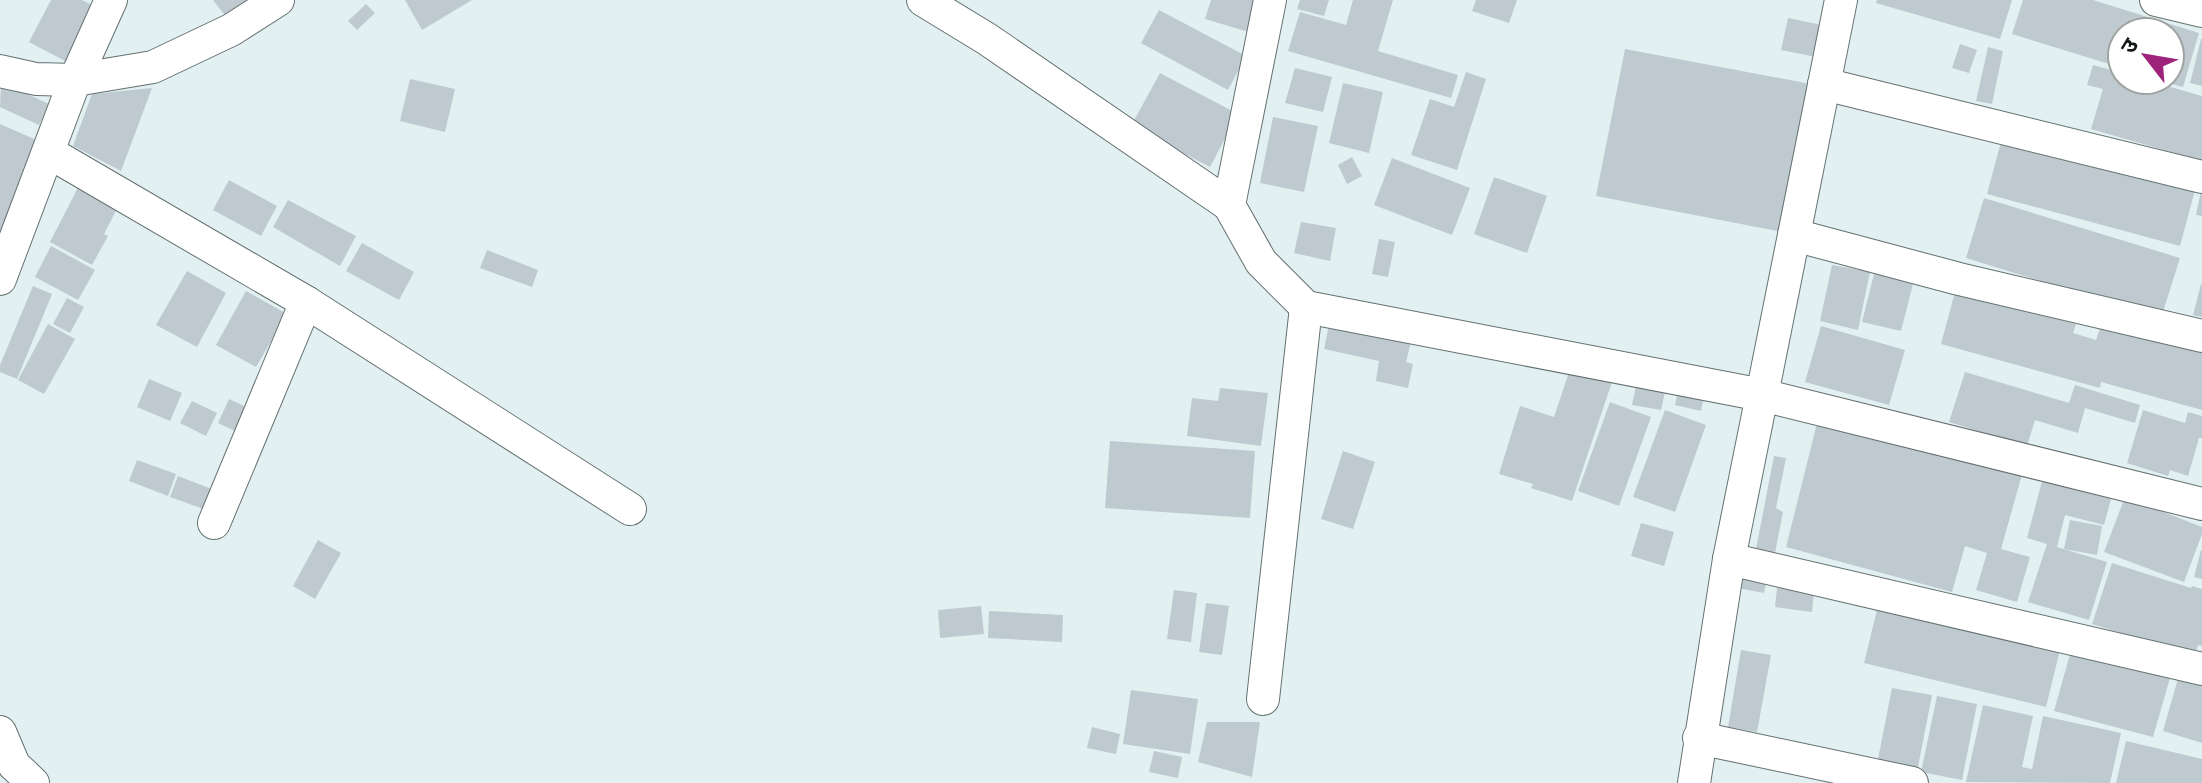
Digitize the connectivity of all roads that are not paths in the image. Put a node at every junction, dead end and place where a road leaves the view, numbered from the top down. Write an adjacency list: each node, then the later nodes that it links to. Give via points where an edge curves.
1 (111, 0): 9 (street)
2 (278, 0): 9 (street, via 231,30 153,67)
3 (923, 0): 13 (street)
4 (1270, 0): 13 (street)
5 (1841, 0): 10 (street)
6 (2156, 0): 7 (street)
7 (2202, 11)
8 (0, 71): 9 (street)
9 (75, 80): 11 (street)
10 (1824, 84): 12 (street); 14 (street)
11 (50, 153): 15 (street); 16 (street)
12 (2202, 177)
13 (1229, 205): 17 (street, via 1261,262)
14 (1794, 235): 18 (street); 19 (street)
15 (0, 279)
16 (306, 302): 21 (street); 22 (street)
17 (1306, 307): 19 (street); 25 (street)
18 (2202, 336)
19 (1762, 395): 20 (street); 23 (street)
20 (2202, 504)
21 (630, 509)
22 (214, 523)
23 (1729, 559): 24 (street); 27 (street)
24 (2202, 669)
25 (1263, 699)
26 (0, 732): 28 (street, via 14,765)
27 (1699, 738): 29 (street); 30 (street)
28 (33, 783)
29 (1694, 783)
30 (1912, 783)

